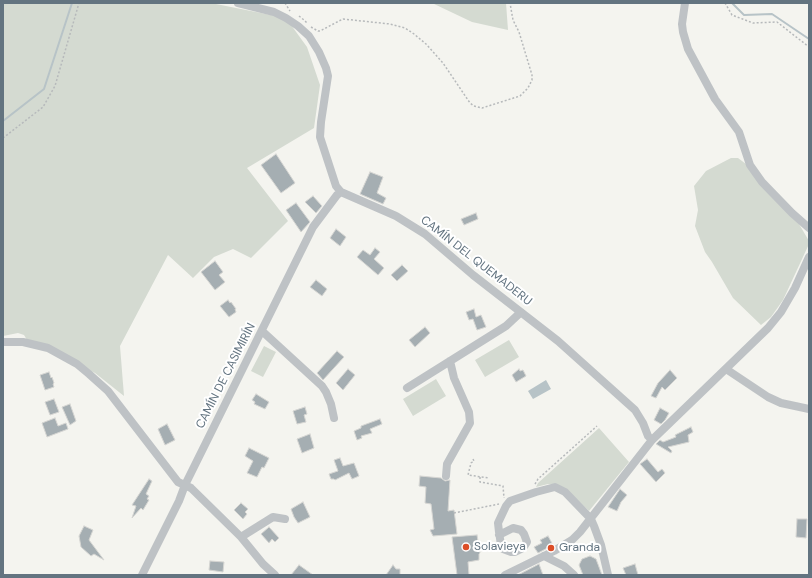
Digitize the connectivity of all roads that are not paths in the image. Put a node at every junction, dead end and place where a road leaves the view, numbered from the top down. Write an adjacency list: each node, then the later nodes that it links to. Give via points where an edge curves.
1 (238, 3): 3 (street, via 274,12 286,18 309,36 319,52 328,76 320,137 336,186)
2 (685, 3): 4 (street, via 682,24 688,49 715,99 739,132 750,165 762,182)
3 (341, 192): 6 (street, CAMÍN DEL QUEMADERU, via 396,216 425,234); 7 (street, CAMÍN DE CASIMIRÍN, via 313,227)
4 (809, 228)
5 (809, 257): 10 (street, via 782,312)
6 (521, 312): 9 (street, via 506,326); 14 (street, CAMÍN DEL QUEMADERU, via 558,341 635,410)
7 (262, 331): 13 (street, via 322,386 331,404); 16 (street, CAMÍN DE CASIMIRÍN)
8 (3, 342): 16 (street, via 15,341 48,348 77,364 108,391 178,482)
9 (450, 361): 11 (street); 15 (street, via 454,378 469,412 470,423 447,464)
10 (726, 369): 12 (street, via 768,397 781,403); 14 (street)
11 (407, 388)
12 (809, 408)
13 (334, 418)
14 (652, 440): 18 (street)
15 (446, 476)
16 (185, 485): 21 (street); 26 (street, CAMÍN DE CASIMIRÍN)
17 (285, 519): 21 (street, via 273,517)
18 (591, 519): 19 (street); 20 (street, via 564,492 555,487 508,503 498,523); 22 (street)
19 (580, 532): 22 (street, via 587,532); 23 (street)
20 (499, 535)
21 (241, 537): 27 (street)
22 (601, 545): 30 (street)
23 (554, 551): 24 (street); 25 (street)
24 (544, 556): 25 (street); 28 (street)
25 (554, 560): 29 (street)
26 (142, 575)
27 (275, 575)
28 (506, 575)
29 (574, 575)
30 (608, 575)

